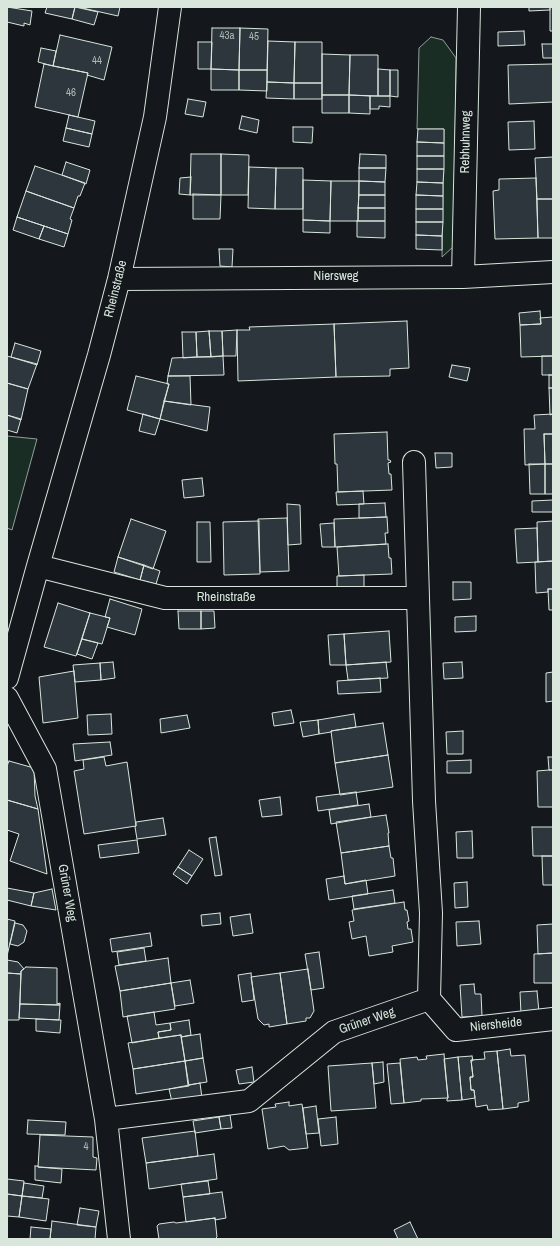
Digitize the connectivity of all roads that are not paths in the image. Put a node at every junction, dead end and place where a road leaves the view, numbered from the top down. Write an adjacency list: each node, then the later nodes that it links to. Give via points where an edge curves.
1 (170, 7): 5 (street, Rheinstraße, via 155,116)
2 (469, 7): 4 (street, Rebhuhnweg)
3 (553, 272): 4 (street, Niersweg)
4 (463, 276): 5 (street, Niersweg)
5 (119, 279): 7 (street, Rheinstraße)
6 (414, 462): 8 (street)
7 (38, 566): 8 (street, Rheinstraße, via 165,598); 9 (street, Rheinstraße)
8 (418, 598): 11 (street, via 424,801 431,913)
9 (7, 678)
10 (7, 698): 13 (street, Grüner Weg, via 44,769)
11 (429, 1000): 12 (street, Niersheide, via 456,1030); 13 (street, Grüner Weg, via 334,1032 249,1101)
12 (553, 1019)
13 (106, 1119): 14 (street, Grüner Weg)
14 (120, 1239)

